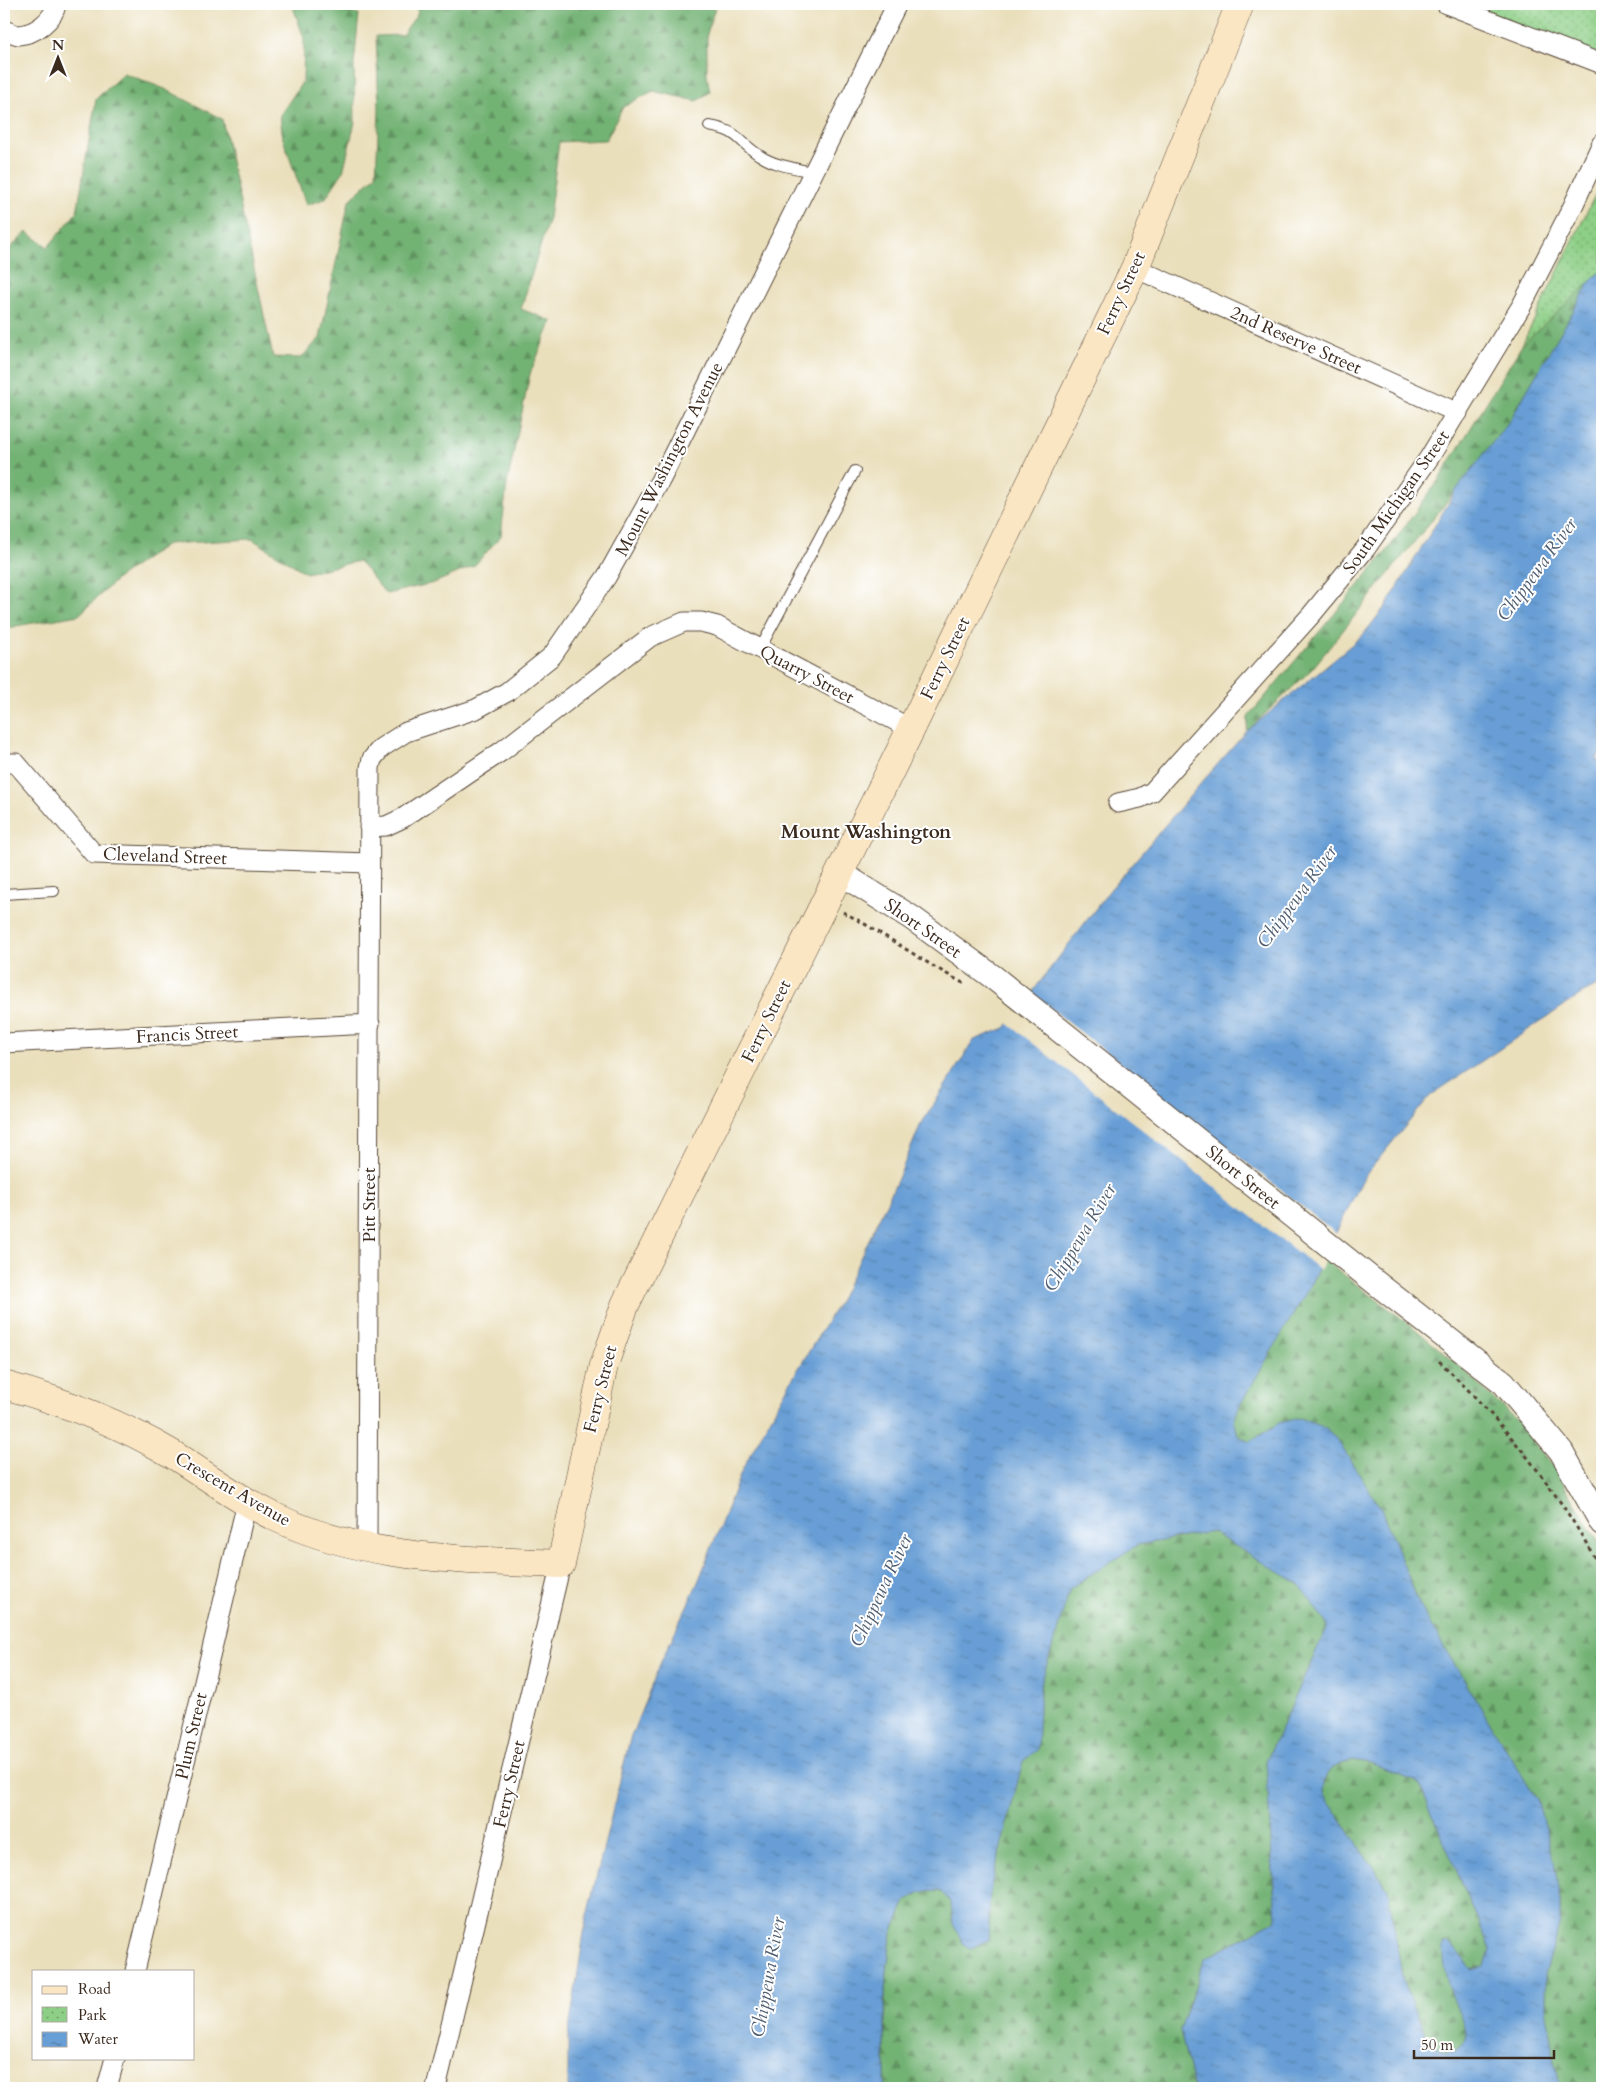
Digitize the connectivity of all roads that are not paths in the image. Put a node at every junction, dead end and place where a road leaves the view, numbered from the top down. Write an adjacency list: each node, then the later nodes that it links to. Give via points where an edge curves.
1 (56, 4): 5 (street, via 42,27 19,35)
2 (896, 4): 9 (street, Mount Washington Avenue)
3 (1240, 4): 10 (main road, Ferry Street)
4 (1446, 4): 6 (street)
5 (4, 30)
6 (1602, 64)
7 (709, 126): 9 (lane, via 726,129 759,155 780,165)
8 (1602, 142): 11 (street, South Michigan Street, via 1522,305)
9 (813, 172): 17 (street, Mount Washington Avenue, via 632,534 573,627 552,656 507,692 476,709 406,732 381,748 370,768)
10 (1135, 268): 11 (street, 2nd Reserve Street); 14 (main road, Ferry Street)
11 (1458, 413): 16 (street, South Michigan Street, via 1366,548 1312,614 1152,792)
12 (854, 471): 13 (lane)
13 (760, 649): 14 (street, Quarry Street); 17 (street, Quarry Street, via 717,626 701,622 684,622 650,637 502,751 412,812 394,824)
14 (911, 729): 19 (main road, Ferry Street)
15 (4, 763): 18 (street, Cleveland Street, via 16,763 94,854)
16 (1118, 803)
17 (369, 827): 18 (street, Mount Washington Avenue)
18 (368, 863): 22 (street, Pitt Street)
19 (840, 873): 26 (street, Short Street, via 912,918 993,977 1504,1382 1561,1451); 28 (main road, Ferry Street, via 625,1305 604,1365)
20 (54, 891): 21 (lane)
21 (4, 894)
22 (370, 1024): 23 (street, Francis Street); 27 (street, Pitt Street)
23 (4, 1044)
24 (4, 1385): 25 (main road, Crescent Avenue, via 121,1428 171,1454)
25 (247, 1502): 27 (main road, Crescent Avenue, via 317,1534); 29 (street, Plum Street)
26 (1602, 1524)
27 (366, 1547): 28 (main road, Crescent Avenue, via 421,1557)
28 (561, 1564): 32 (street, Ferry Street)
29 (136, 1970)
30 (115, 2060): 31 (street)
31 (108, 2088)
32 (436, 2088)

